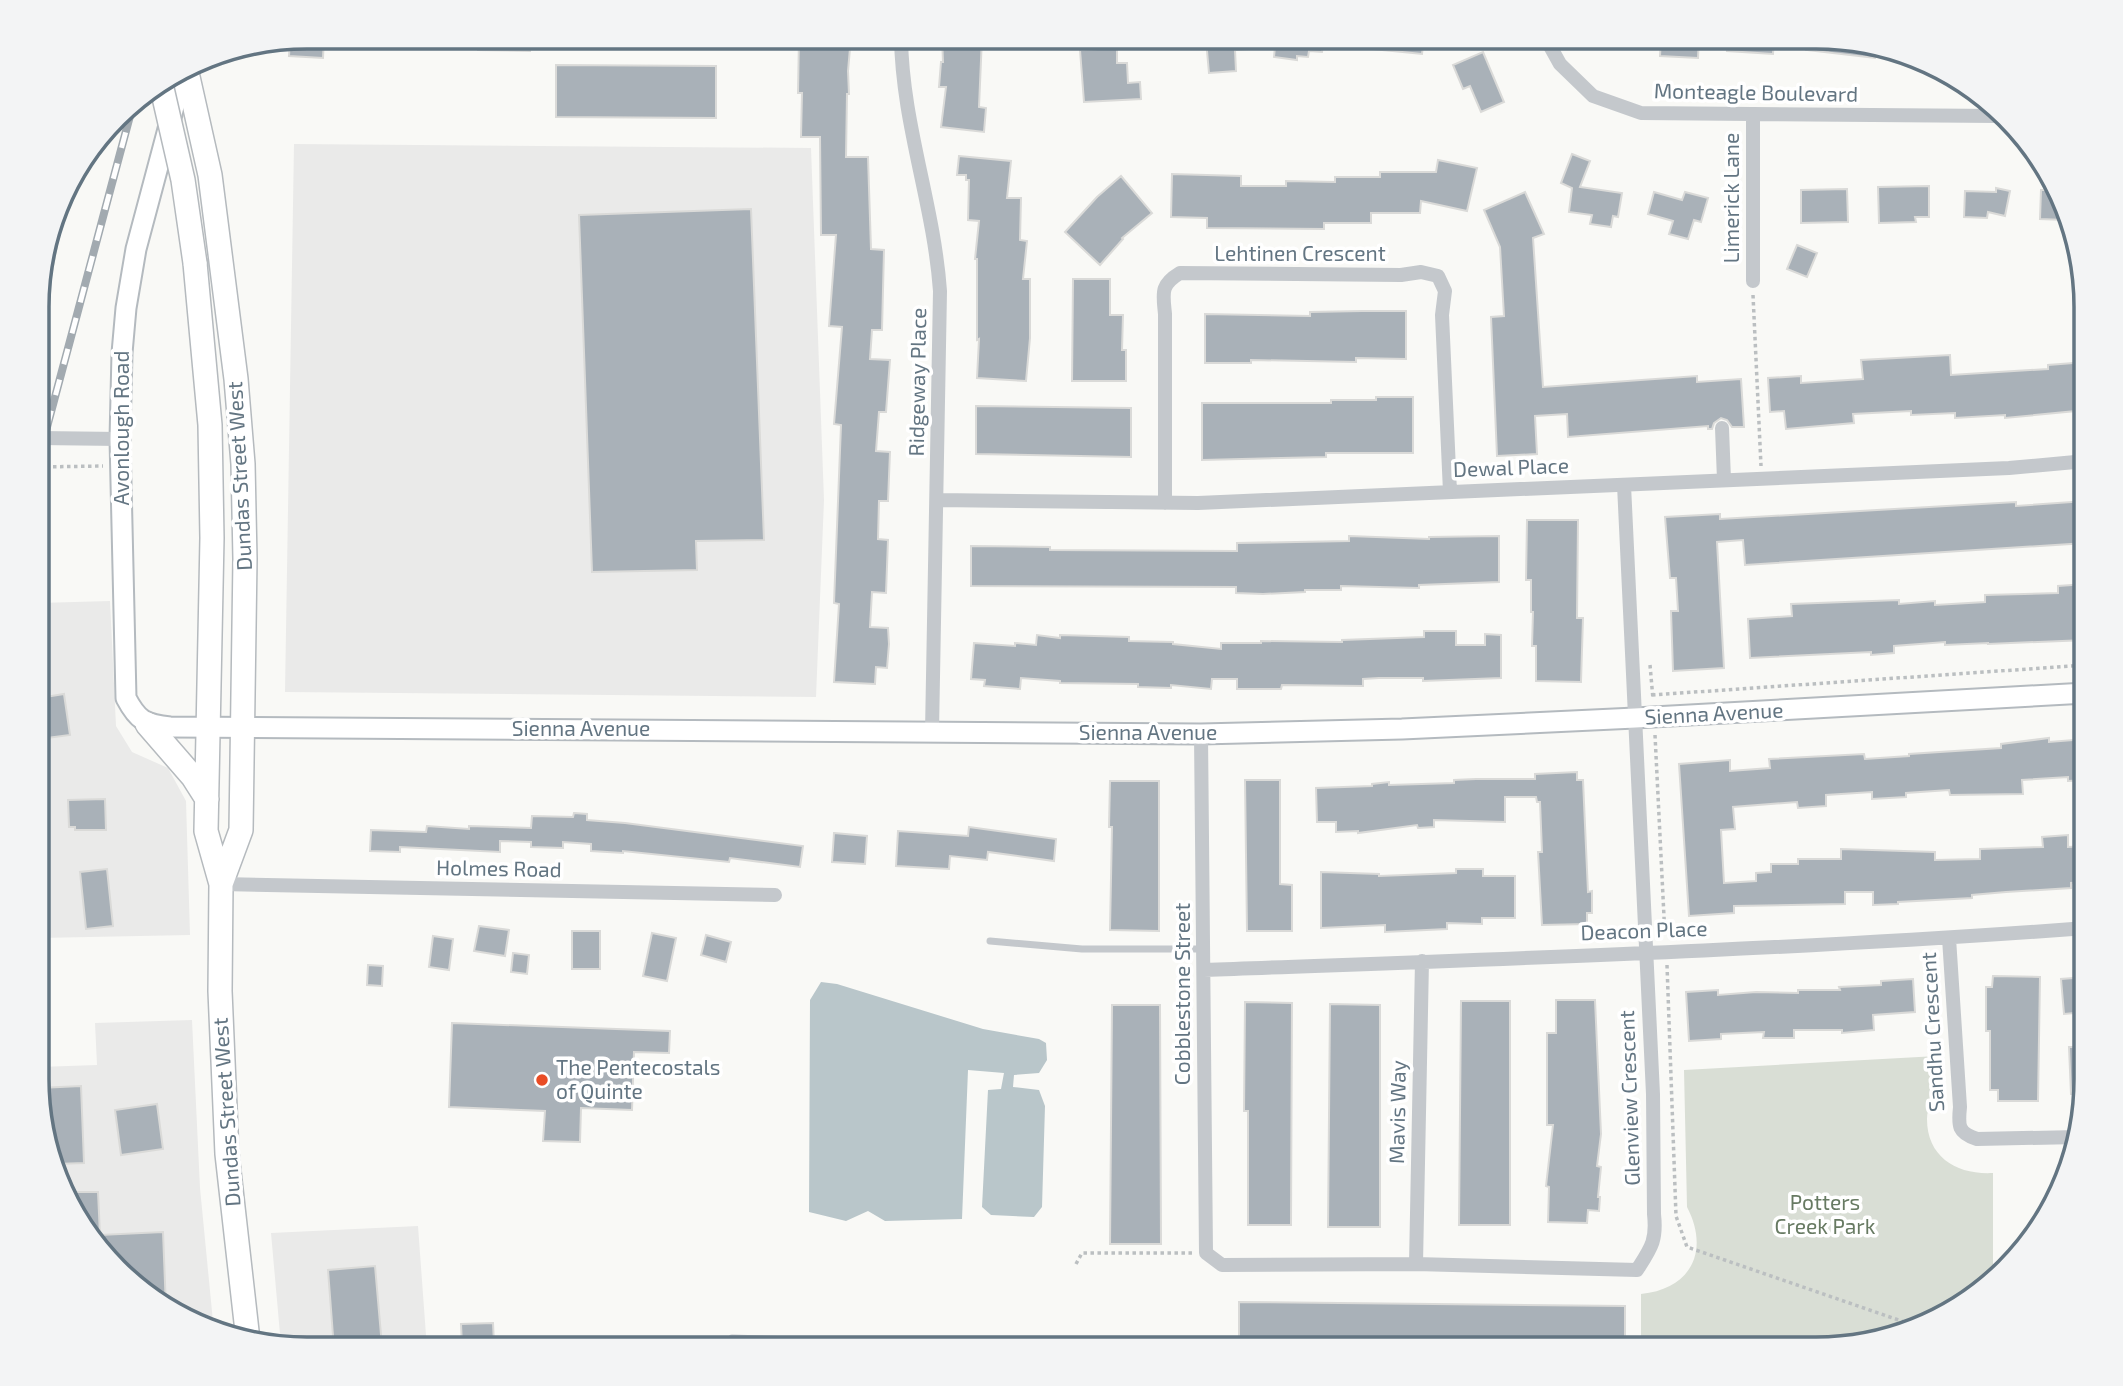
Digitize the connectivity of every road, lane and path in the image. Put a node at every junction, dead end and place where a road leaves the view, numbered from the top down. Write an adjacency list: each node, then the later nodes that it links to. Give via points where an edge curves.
1 (902, 49): 19 (street, Ridgeway Place, via 910,120 938,250)
2 (1552, 49): 6 (street, Monteagle Boulevard, via 1560,64 1593,96 1641,113)
3 (187, 79): 28 (main road, Dundas Street West, via 210,175 243,464)
4 (181, 82): 11 (street, Avonlough Road, via 132,273 122,353)
5 (163, 92): 27 (main road, Dundas Street West, bridge, via 183,180 195,263 209,425)
6 (1753, 116): 7 (street, Monteagle Boulevard); 8 (street, Limerick Lane)
7 (1990, 116)
8 (1753, 281): 15 (path)
9 (1722, 428): 16 (street)
10 (49, 438): 11 (street)
11 (120, 439): 13 (street, Avonlough Road)
12 (2074, 462): 15 (street, Dewal Place)
13 (121, 465): 14 (path); 26 (street, Avonlough Road, via 126,698 134,714)
14 (49, 467)
15 (1762, 478): 16 (street, Dewal Place)
16 (1724, 480): 17 (street, Dewal Place)
17 (1624, 485): 18 (street, Dewal Place); 25 (street, Glenview Crescent)
18 (1450, 492): 20 (street, Dewal Place); 20 (street, Lehtinen Crescent, via 1442,315 1445,291 1438,276 1421,272 1180,273 1163,291)
19 (937, 500): 20 (street, Dewal Place); 29 (street, Ridgeway Place)
20 (1165, 503)
21 (1649, 655): 24 (path)
22 (2074, 666): 24 (path)
23 (2074, 694): 25 (street, Sienna Avenue)
24 (1653, 695): 25 (path)
25 (1645, 718): 30 (street, Sienna Avenue); 38 (street, Glenview Crescent); 39 (path)
26 (147, 724): 27 (street); 31 (main road)
27 (208, 727): 28 (street, Sienna Avenue); 31 (main road, Dundas Street West)
28 (243, 729): 29 (street, Sienna Avenue); 32 (main road, Dundas Street West, via 241,830)
29 (932, 732): 30 (street, Sienna Avenue)
30 (1201, 733): 37 (street, Cobblestone Street)
31 (207, 799): 32 (main road, Dundas Street West, via 206,831)
32 (221, 884): 33 (street, Holmes Road); 47 (main road, Dundas Street West, via 227,1154)
33 (775, 895)
34 (2074, 930): 35 (street, Deacon Place)
35 (1949, 938): 39 (street, Deacon Place); 42 (street, Sandhu Crescent, via 1958,1124 1966,1135 1977,1139)
36 (990, 941): 37 (lane, via 1082,949)
37 (1204, 949): 41 (street, Cobblestone Street)
38 (1646, 952): 39 (street, Deacon Place); 40 (street, Deacon Place); 45 (street, Glenview Crescent, via 1656,1232 1637,1270)
39 (1666, 952): 46 (path, via 1676,1216 1687,1247)
40 (1422, 961): 41 (street, Deacon Place); 45 (street, Mavis Way)
41 (1204, 970): 43 (street, Cobblestone Street)
42 (2067, 1137)
43 (1206, 1253): 44 (path, via 1082,1253); 45 (street, Glenview Crescent, via 1222,1265)
44 (1076, 1264)
45 (1416, 1265)
46 (1903, 1322)
47 (246, 1329)

